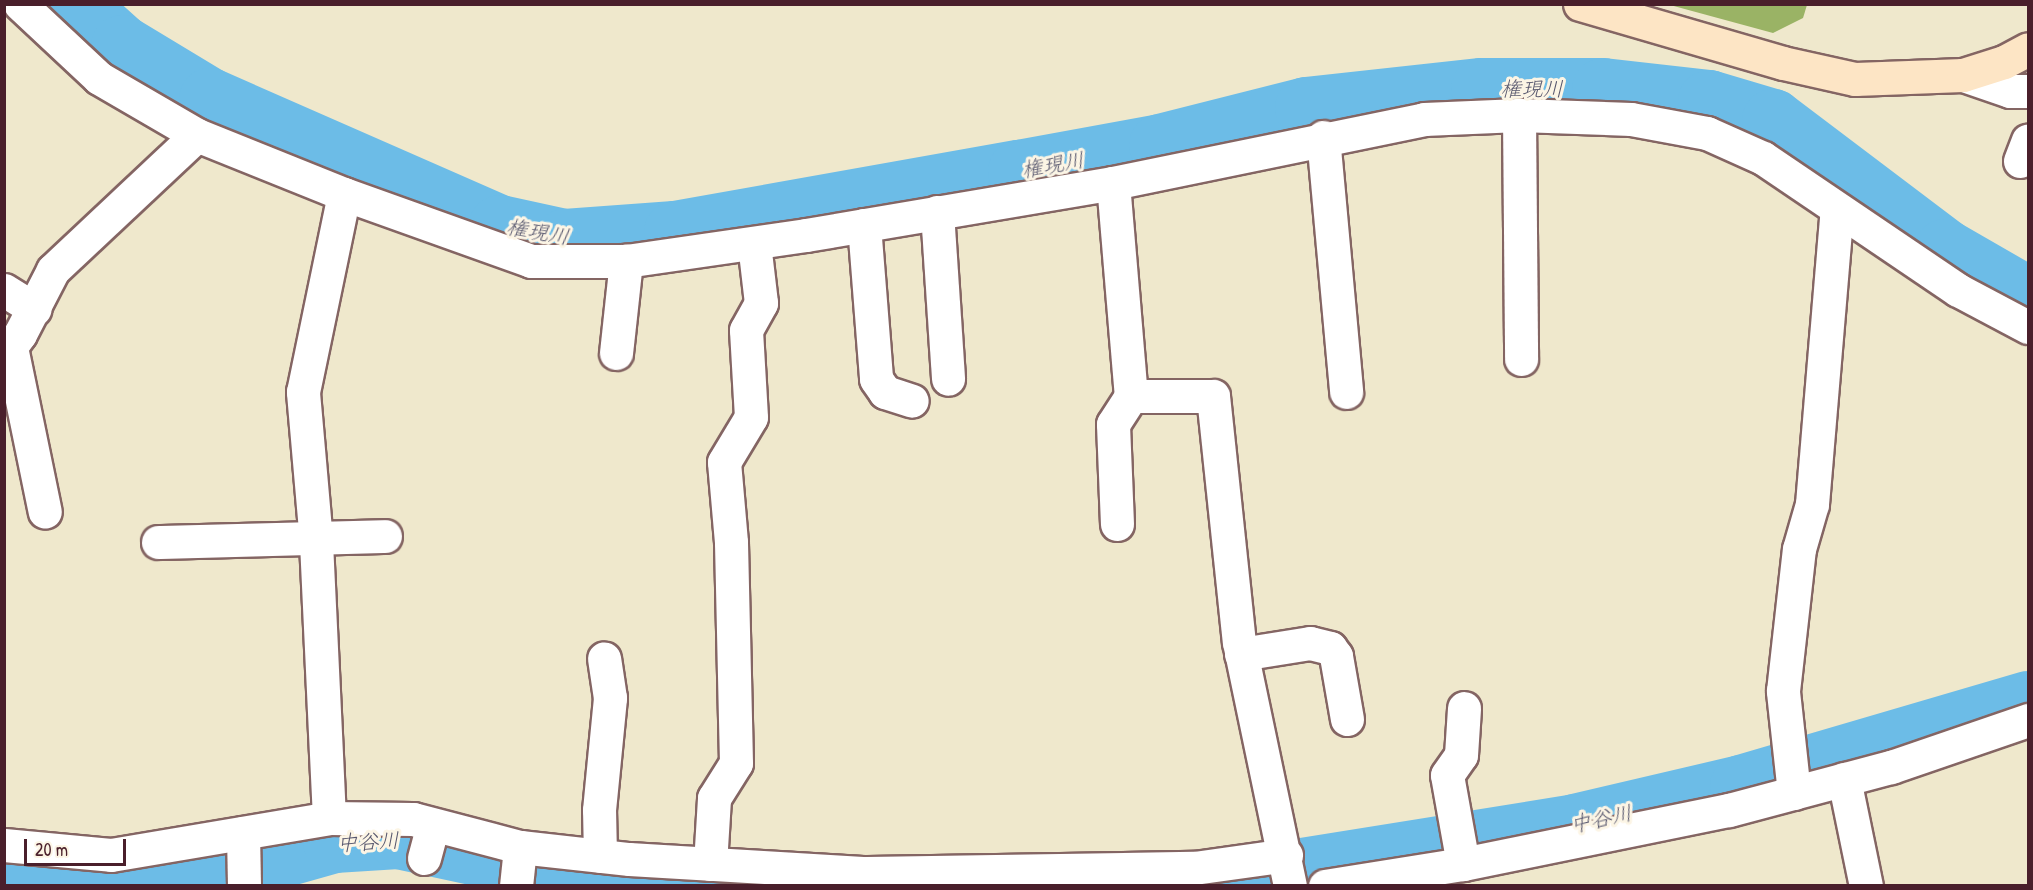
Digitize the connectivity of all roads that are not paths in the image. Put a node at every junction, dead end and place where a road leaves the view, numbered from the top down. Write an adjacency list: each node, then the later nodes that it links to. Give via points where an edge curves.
1 (20, 4): 7 (street, via 99,78)
2 (1580, 4): 4 (street, via 1783,63 1855,79)
3 (2028, 49): 4 (street, via 2004,62)
4 (1963, 75): 5 (street)
5 (2028, 92)
6 (1519, 115): 8 (street, via 1424,119); 11 (street, via 1631,119 1707,133 1763,158); 21 (street)
7 (197, 135): 10 (street); 17 (street, via 53,270)
8 (1323, 137): 9 (street); 23 (street)
9 (1113, 183): 12 (street); 24 (street)
10 (344, 194): 15 (street, via 531,261); 29 (street, via 303,392)
11 (1837, 209): 18 (street, via 1958,290); 37 (street, via 1812,504 1799,549 1782,691)
12 (937, 213): 13 (street); 22 (street)
13 (864, 225): 14 (street); 25 (street, via 876,379 885,392)
14 (754, 243): 15 (street); 44 (street, via 761,303 746,330 751,417 724,462 731,542 736,764 714,798)
15 (626, 261): 20 (street)
16 (4, 290): 17 (street)
17 (34, 309): 19 (street)
18 (2028, 327)
19 (8, 351): 26 (street)
20 (616, 352)
21 (1521, 359)
22 (948, 379)
23 (1346, 392)
24 (1131, 396): 27 (street, via 1113,424); 31 (street, via 1213,396)
25 (912, 401)
26 (45, 513)
27 (1117, 524)
28 (385, 536): 29 (street)
29 (316, 541): 30 (street, via 219,538); 38 (street)
30 (158, 542)
31 (1241, 654): 34 (street, via 1310,643 1330,648 1336,656); 45 (street)
32 (604, 658): 43 (street, via 610,698 599,810)
33 (1464, 708): 42 (street, via 1461,755 1447,775)
34 (1347, 719)
35 (2028, 720): 36 (street)
36 (1844, 779): 37 (street); 50 (street)
37 (1792, 781): 42 (street, via 1592,840)
38 (329, 818): 39 (street); 41 (street, via 412,819 429,839)
39 (243, 839): 40 (street, via 111,855); 47 (street)
40 (4, 845)
41 (520, 847): 43 (street); 48 (street)
42 (1461, 850): 49 (street)
43 (600, 856): 44 (street)
44 (710, 864): 46 (street)
45 (1288, 871): 46 (street, via 1194,868)
46 (925, 880)
47 (244, 883)
48 (516, 885)
49 (1325, 885)
50 (1866, 885)

